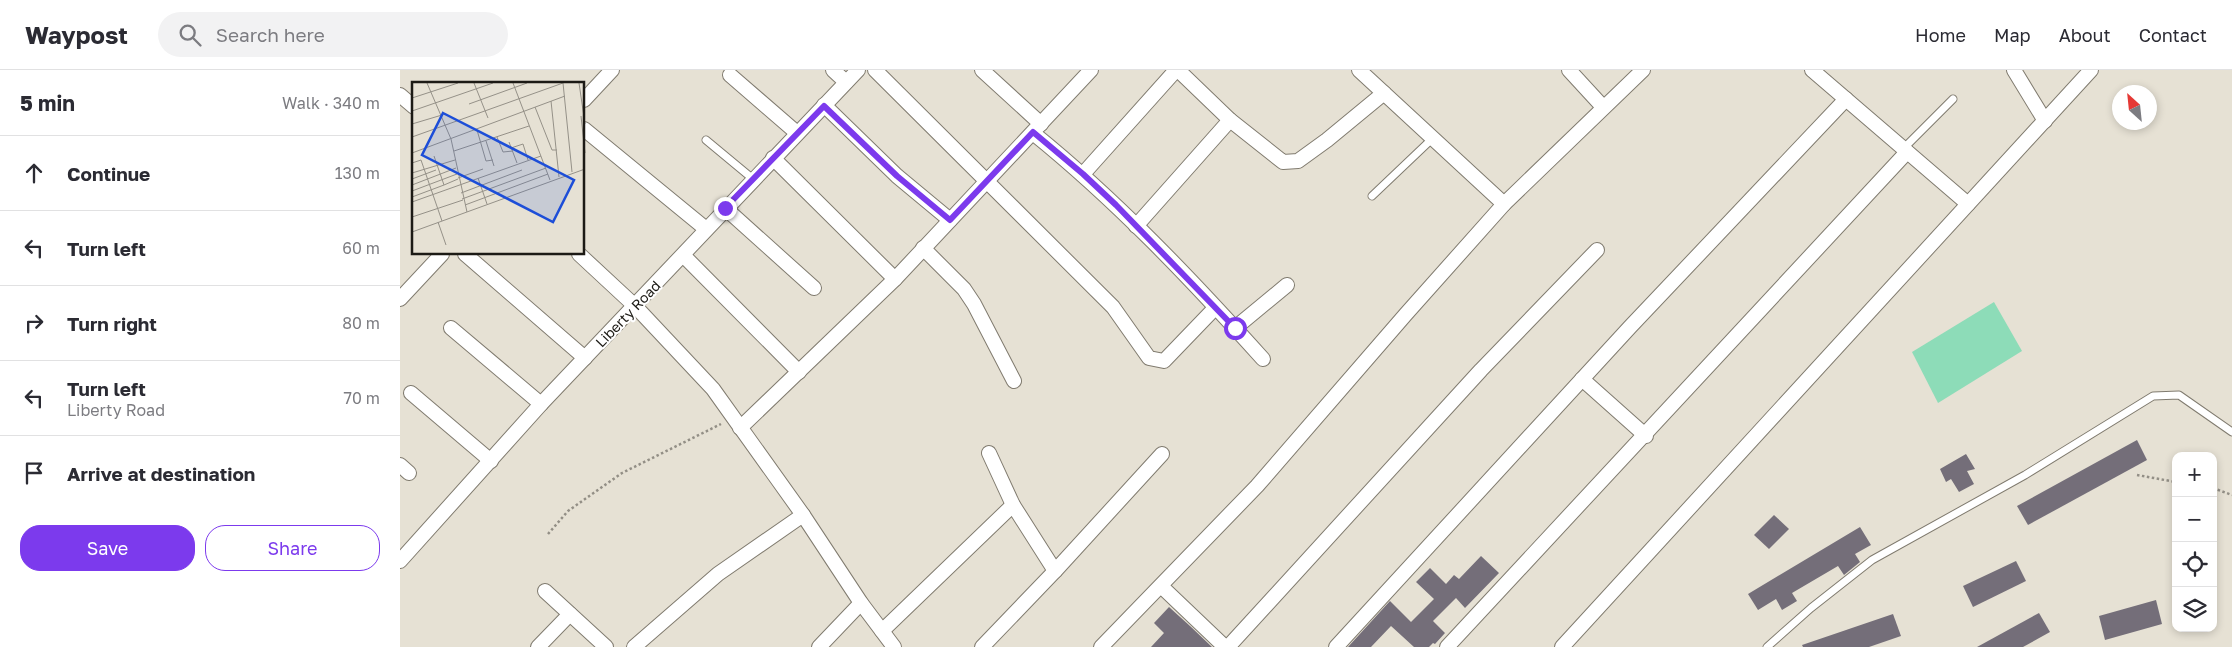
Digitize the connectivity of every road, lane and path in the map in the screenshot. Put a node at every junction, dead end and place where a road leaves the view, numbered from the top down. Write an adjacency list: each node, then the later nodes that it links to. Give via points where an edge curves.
1 (612, 70): 18 (street)
2 (832, 70): 15 (street)
3 (858, 70): 15 (street, Liberty Road)
4 (875, 70): 35 (street)
5 (982, 70): 26 (street)
6 (1092, 70): 26 (street)
7 (1177, 70): 24 (street); 33 (street)
8 (1358, 70): 16 (street)
9 (1569, 70): 23 (street)
10 (1643, 70): 23 (street)
11 (1812, 70): 19 (street)
12 (2014, 70): 25 (street)
13 (2091, 70): 25 (street)
14 (730, 76): 28 (street)
15 (846, 82): 22 (street, Liberty Road)
16 (1384, 93): 24 (street, via 1298,160 1283,162); 29 (street)
17 (400, 95): 21 (street)
18 (585, 99)
19 (1846, 99): 31 (street); 60 (street)
20 (1953, 99): 31 (lane)
21 (412, 105)
22 (824, 106): 28 (street, Liberty Road); 40 (street, via 897,176)
23 (1604, 107): 37 (street)
24 (1230, 120): 41 (street)
25 (2045, 121): 38 (street)
26 (1037, 128): 33 (street); 35 (street)
27 (585, 130): 42 (street)
28 (797, 133): 32 (street, Liberty Road)
29 (1433, 138): 36 (lane); 37 (street)
30 (706, 140): 34 (lane)
31 (1905, 150): 38 (street); 66 (street)
32 (773, 158): 34 (street, Liberty Road); 49 (street)
33 (1083, 174): 41 (street)
34 (753, 179): 39 (street, Liberty Road)
35 (986, 182): 40 (street); 54 (street, via 1113,307 1149,358 1164,361)
36 (1372, 196)
37 (1504, 204): 79 (street, via 1258,486)
38 (1968, 204): 95 (street)
39 (725, 208): 42 (street, Liberty Road); 51 (street)
40 (950, 220): 43 (street)
41 (1136, 226): 54 (street)
42 (706, 229): 48 (street, Liberty Road)
43 (923, 248): 49 (street); 61 (street, via 964,289)
44 (1597, 250): 92 (street, via 1474,377)
45 (441, 255): 52 (street)
46 (466, 255): 57 (street)
47 (580, 255): 53 (street)
48 (684, 256): 53 (street, Liberty Road); 59 (street)
49 (895, 279): 59 (street)
50 (1288, 285): 56 (street)
51 (814, 288)
52 (400, 299)
53 (635, 306): 57 (street, Liberty Road); 64 (street, via 713,389)
54 (1215, 308): 56 (street)
55 (451, 328): 63 (street)
56 (1235, 328): 58 (street)
57 (585, 358): 63 (street, Liberty Road)
58 (1263, 359)
59 (799, 372): 64 (street)
60 (1582, 379): 66 (street); 93 (street)
61 (1014, 381)
62 (411, 393): 69 (street)
63 (541, 404): 69 (street, Liberty Road)
64 (737, 423): 75 (street); 76 (path, via 622,473 568,511)
65 (2232, 432): 96 (lane, via 2179,395 2153,396 2025,475 1872,560)
66 (1646, 436): 94 (street)
67 (989, 453): 74 (street)
68 (1162, 454): 78 (street)
69 (491, 461): 77 (street, Liberty Road)
70 (2137, 475): 71 (path)
71 (2172, 481)
72 (2217, 489): 73 (path)
73 (2232, 495)
74 (1014, 505): 78 (street); 83 (street)
75 (803, 515): 81 (street); 86 (street, via 718,574)
76 (548, 534)
77 (400, 561)
78 (1055, 571): 89 (street)
79 (1161, 586): 90 (street); 91 (street)
80 (545, 591): 82 (street)
81 (861, 603): 83 (street); 87 (street)
82 (570, 614): 84 (street); 85 (street)
83 (882, 631): 88 (street)
84 (538, 647)
85 (606, 647)
86 (634, 647)
87 (819, 647)
88 (894, 647)
89 (982, 647)
90 (1101, 647)
91 (1224, 647)
92 (1228, 647)
93 (1336, 647)
94 (1447, 647)
95 (1562, 647)
96 (1767, 647)

